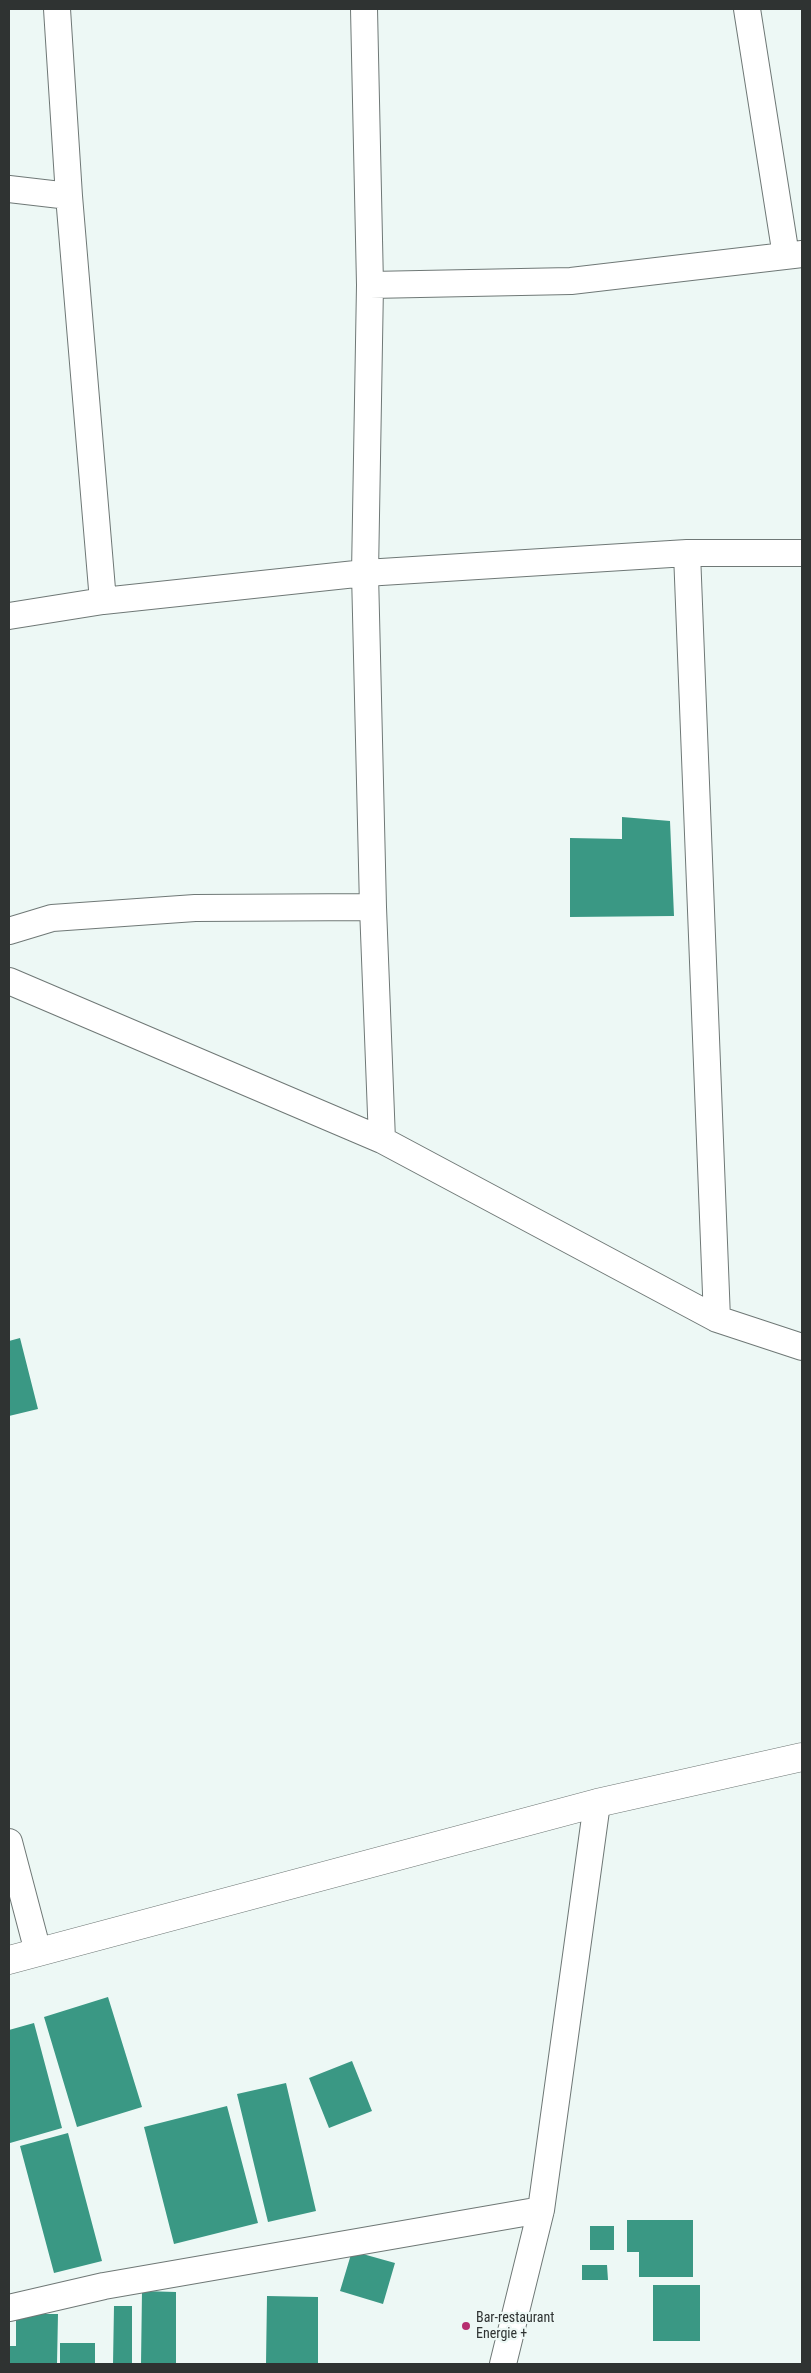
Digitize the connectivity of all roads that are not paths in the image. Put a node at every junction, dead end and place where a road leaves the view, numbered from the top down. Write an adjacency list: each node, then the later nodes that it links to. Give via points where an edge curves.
1 (57, 9): 5 (street)
2 (364, 9): 7 (street)
3 (747, 9): 6 (street)
4 (9, 189): 5 (street)
5 (69, 196): 11 (street)
6 (794, 255): 7 (street, via 571,280)
7 (370, 285): 10 (street)
8 (687, 553): 9 (street); 10 (street); 17 (street)
9 (802, 553)
10 (365, 573): 11 (street); 13 (street)
11 (103, 601): 12 (street)
12 (9, 616)
13 (373, 907): 14 (street, via 195,908 52,918); 16 (street)
14 (9, 931)
15 (9, 981): 16 (street)
16 (382, 1140): 17 (street)
17 (717, 1319): 18 (street)
18 (802, 1347)
19 (802, 1757): 20 (main road)
20 (597, 1803): 22 (main road); 24 (street)
21 (9, 1842): 22 (street)
22 (38, 1952): 23 (main road)
23 (9, 1960)
24 (541, 2210): 25 (street, via 104,2286); 26 (street)
25 (9, 2308)
26 (503, 2364)

